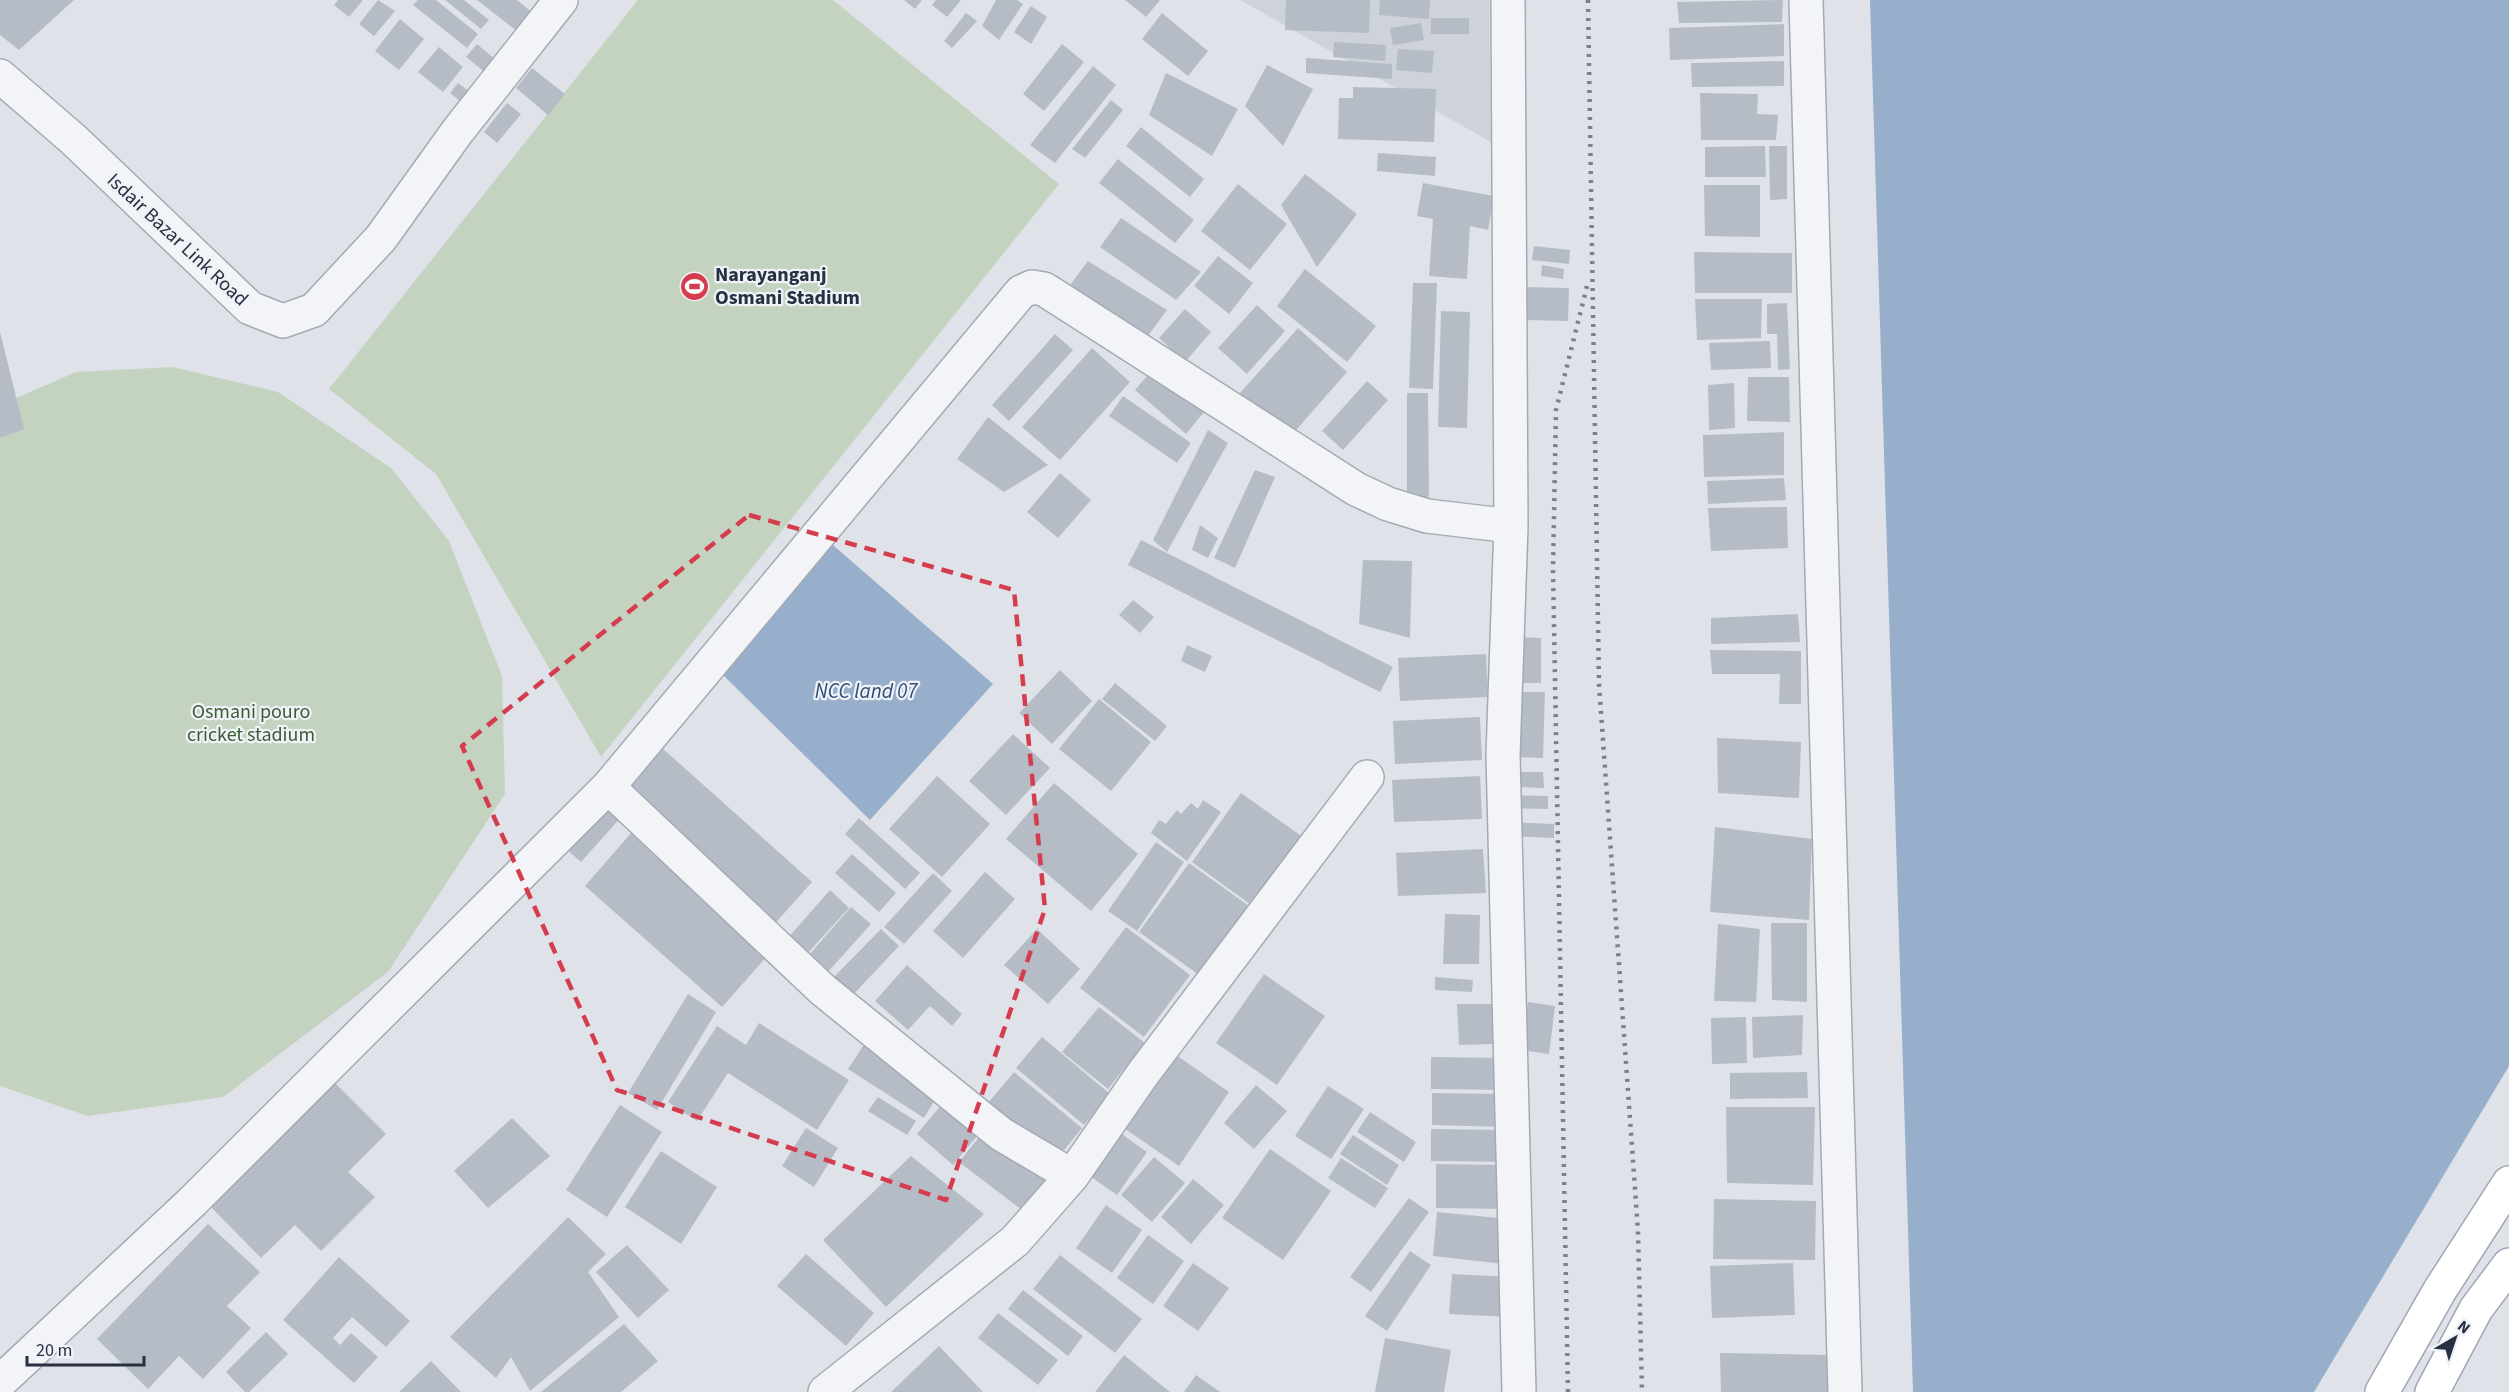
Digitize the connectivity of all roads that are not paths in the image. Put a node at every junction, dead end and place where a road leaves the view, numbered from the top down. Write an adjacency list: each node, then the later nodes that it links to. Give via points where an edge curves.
1 (561, 0): 4 (street, Isdair Bazar Link Road, via 457,132 381,238 314,310 283,321 250,308 74,140)
2 (1508, 0): 5 (street)
3 (1806, 0): 14 (street)
4 (0, 76)
5 (1511, 526): 7 (street, via 1427,516 1356,489 1044,289 1032,287 1021,292); 13 (street, via 1503,755)
6 (1367, 777): 8 (street, via 1142,1075)
7 (608, 787): 8 (street, via 823,990 1001,1134); 11 (street, via 192,1202)
8 (1072, 1176): 12 (street, via 1015,1241)
9 (2509, 1183): 15 (main road, via 2440,1290)
10 (2509, 1265): 16 (main road, via 2476,1309)
11 (0, 1382)
12 (825, 1392)
13 (1519, 1392)
14 (1845, 1392)
15 (2382, 1392)
16 (2432, 1392)

